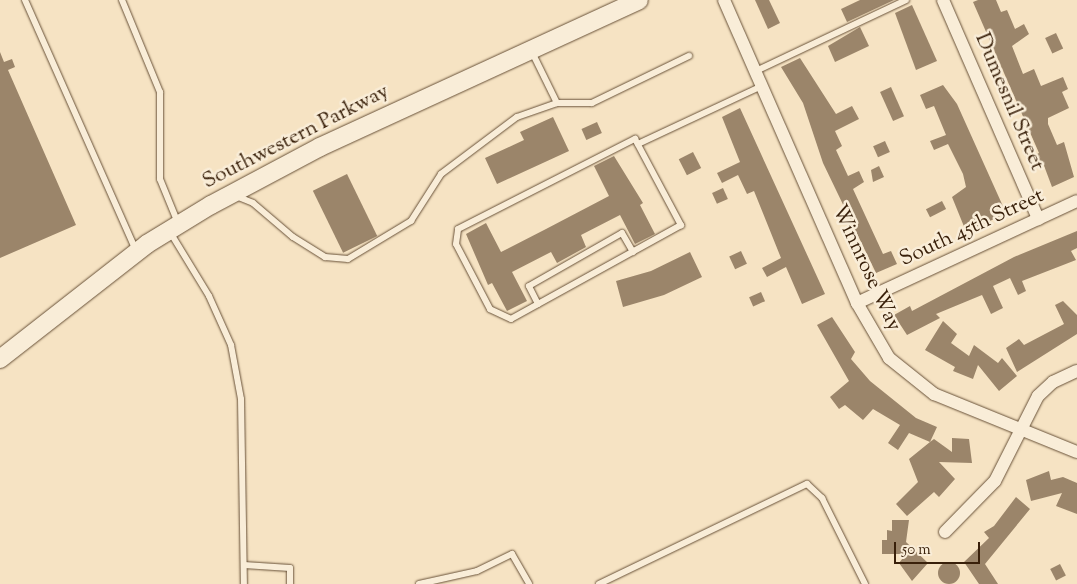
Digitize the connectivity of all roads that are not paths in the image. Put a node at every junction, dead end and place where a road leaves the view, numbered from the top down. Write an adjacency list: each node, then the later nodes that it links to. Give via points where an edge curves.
1 (25, 0): 17 (lane)
2 (122, 0): 16 (lane, via 160,92 160,179)
3 (639, 0): 7 (street, Southwestern Parkway)
4 (724, 0): 9 (street, Winnrose Way)
5 (906, 0): 9 (lane)
6 (943, 0): 15 (street, Dumesnil Street)
7 (531, 49): 11 (lane); 13 (street, Southwestern Parkway, via 298,158)
8 (688, 56): 11 (lane, via 592,103)
9 (756, 71): 10 (street, Winnrose Way)
10 (762, 86): 12 (lane); 19 (street, Winnrose Way)
11 (557, 103): 13 (lane, via 517,116 496,130 441,174 411,221 348,259 325,257 293,238 253,203)
12 (638, 144): 18 (lane, via 681,225); 20 (lane, via 635,139 458,229 456,244 490,308 511,319)
13 (230, 194): 16 (street, Southwestern Parkway)
14 (1077, 201): 15 (street, South 45th Street)
15 (1038, 219): 19 (street, South 45th Street)
16 (174, 228): 17 (street, Southwestern Parkway); 26 (lane, via 210,296 231,345 241,399)
17 (136, 252): 21 (street, Southwestern Parkway)
18 (633, 252): 20 (lane); 20 (lane, via 622,233 528,286)
19 (857, 303): 23 (street, Winnrose Way, via 877,342 913,381)
20 (538, 304)
21 (0, 360)
22 (1077, 371): 23 (street, via 1043,390)
23 (1022, 431): 24 (street, Winnrose Way); 25 (street, via 995,481)
24 (1077, 452)
25 (945, 532)
26 (244, 565): 27 (lane); 28 (lane, via 290,568)
27 (244, 584)
28 (290, 584)
29 (419, 584): 30 (lane, via 477,571 512,554)
30 (529, 584)
31 (600, 584): 32 (lane, via 807,484 822,498)
32 (865, 584)

